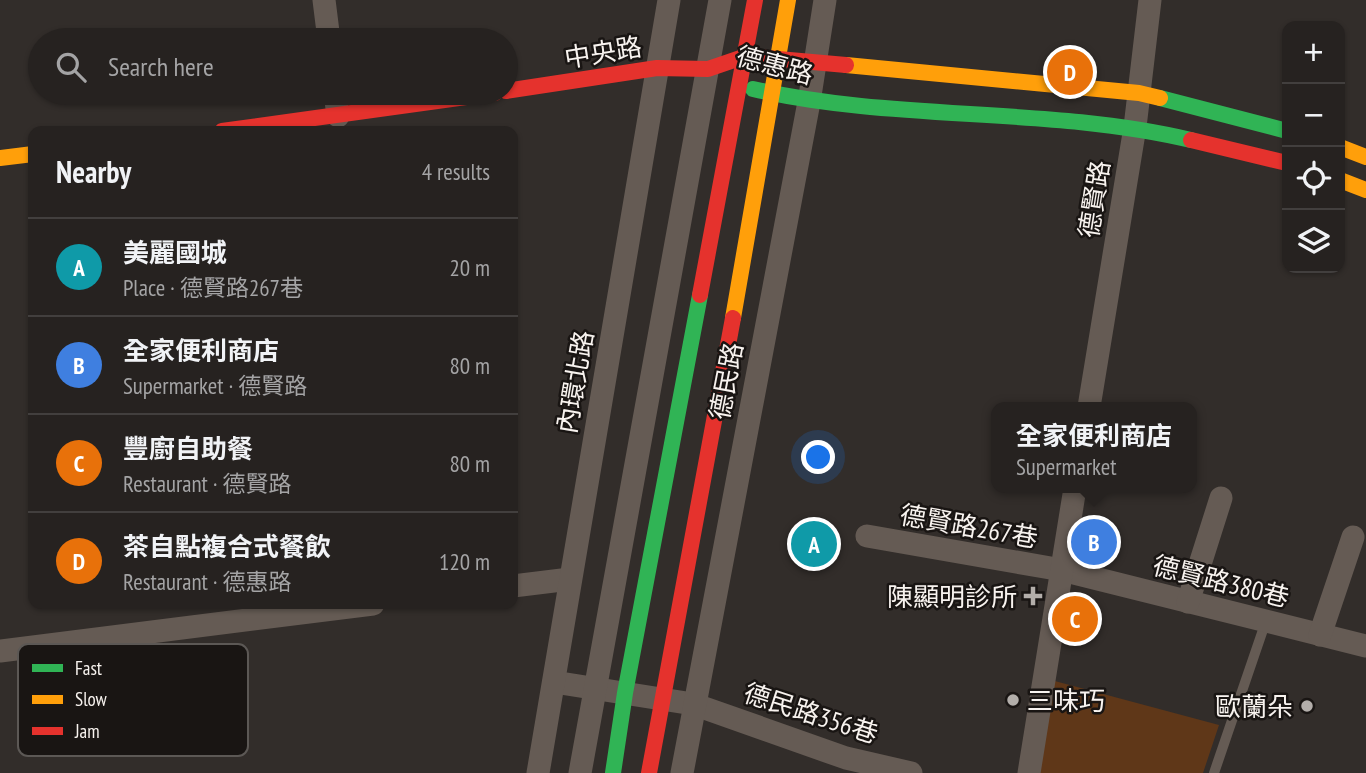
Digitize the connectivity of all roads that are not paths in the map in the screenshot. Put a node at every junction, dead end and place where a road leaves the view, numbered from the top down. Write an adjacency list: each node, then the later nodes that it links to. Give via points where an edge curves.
1 (324, 0): 8 (street)
2 (669, 0): 12 (street, 內環北路)
3 (720, 0): 13 (street)
4 (755, 0): 9 (street, 德民路)
5 (788, 0): 10 (street, 德民路)
6 (825, 0): 11 (street, 德民路)
7 (1150, 0): 16 (street, 德賢路)
8 (327, 28)
9 (746, 56): 10 (street, 德惠路); 13 (street, 德惠路); 14 (street, 德民路)
10 (779, 59): 11 (street, 德惠路); 17 (street, 德民路)
11 (815, 64): 16 (street, 德惠路); 18 (street, 德民路)
12 (657, 68): 13 (street, 中央路); 15 (street, 中央路); 38 (street, 內環北路)
13 (708, 69): 14 (street, 德惠路); 49 (street)
14 (740, 86): 17 (street, 德惠路); 50 (street, 德民路)
15 (518, 89)
16 (1139, 93): 23 (street, 德賢路); 24 (street, 德惠路)
17 (772, 94): 18 (street, 德惠路); 51 (street, 德民路)
18 (809, 102): 23 (street, 德惠路); 52 (street, 德民路)
19 (337, 105): 21 (street)
20 (413, 105): 21 (street)
21 (338, 116): 22 (street)
22 (278, 126)
23 (1135, 127): 29 (street, 德惠路); 32 (street, 德賢路)
24 (1282, 130)
25 (1345, 149): 27 (street)
26 (28, 155): 28 (street)
27 (1366, 157)
28 (0, 158)
29 (1282, 162)
30 (1345, 182): 31 (street)
31 (1366, 190)
32 (1089, 402)
33 (1074, 493): 37 (street)
34 (1222, 498): 40 (street)
35 (867, 536): 37 (street, 德賢路267巷)
36 (1353, 537): 43 (street)
37 (1062, 570): 40 (street, 德賢路380巷); 60 (street)
38 (570, 579): 39 (street); 48 (street, 內環北路)
39 (518, 585)
40 (1188, 602): 42 (street, 德賢路380巷)
41 (307, 609): 44 (street)
42 (1266, 621): 43 (street, 德賢路380巷); 61 (lane)
43 (1320, 635): 45 (street, 德賢路380巷)
44 (51, 644)
45 (1366, 646)
46 (18, 649): 47 (street)
47 (0, 651)
48 (554, 682): 49 (street, 德民路356巷); 54 (street, 內環北路)
49 (594, 688): 50 (street, 德民路356巷); 55 (street)
50 (625, 693): 51 (street, 德民路356巷); 56 (street, 德民路)
51 (661, 699): 52 (street, 德民路356巷); 57 (street, 德民路)
52 (693, 704): 53 (street, 德民路356巷); 58 (street, 德民路)
53 (845, 766): 59 (street, 德民路356巷)
54 (538, 773)
55 (580, 773)
56 (613, 773)
57 (649, 773)
58 (682, 773)
59 (911, 773)
60 (1029, 773)
61 (1214, 773)

